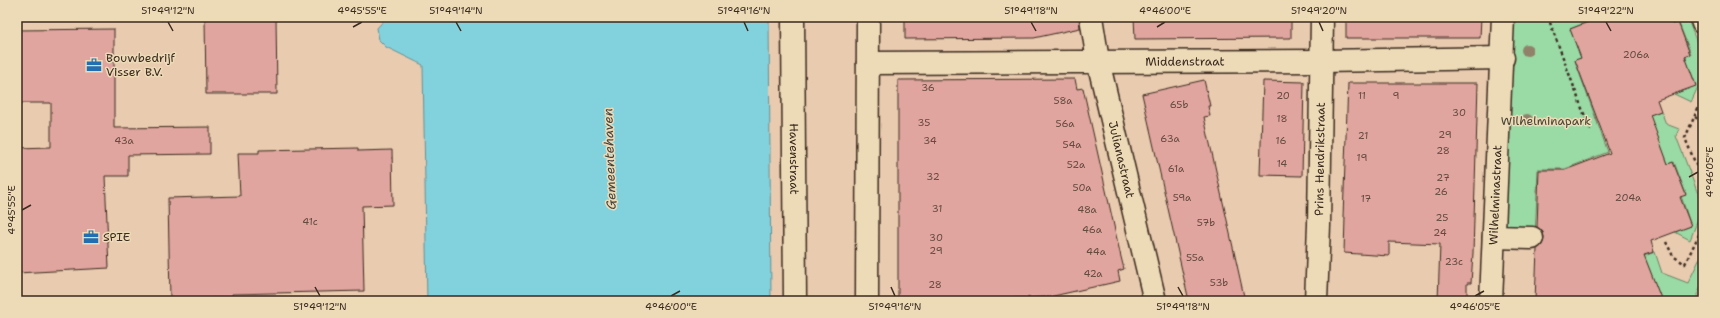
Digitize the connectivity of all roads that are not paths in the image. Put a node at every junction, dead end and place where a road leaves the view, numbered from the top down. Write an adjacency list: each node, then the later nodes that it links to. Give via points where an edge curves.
1 (793, 17): 14 (street, Havenstraat)
2 (868, 17): 11 (street)
3 (1091, 17): 9 (street, Julianastraat)
4 (1322, 17): 10 (street, Prins Hendrikstraat)
5 (1504, 17): 8 (street, Wilhelminastraat)
6 (1701, 17): 7 (street)
7 (1703, 23)
8 (1503, 58): 10 (street, Middenstraat); 12 (street, Wilhelminastraat)
9 (1098, 61): 10 (street, Middenstraat); 11 (street, Middenstraat); 16 (street, Julianastraat)
10 (1322, 61): 17 (street, Prins Hendrikstraat)
11 (868, 63): 15 (street)
12 (1494, 237): 13 (street); 18 (street, Wilhelminastraat)
13 (1532, 238)
14 (795, 301)
15 (868, 301)
16 (1155, 301)
17 (1316, 301)
18 (1491, 301)

